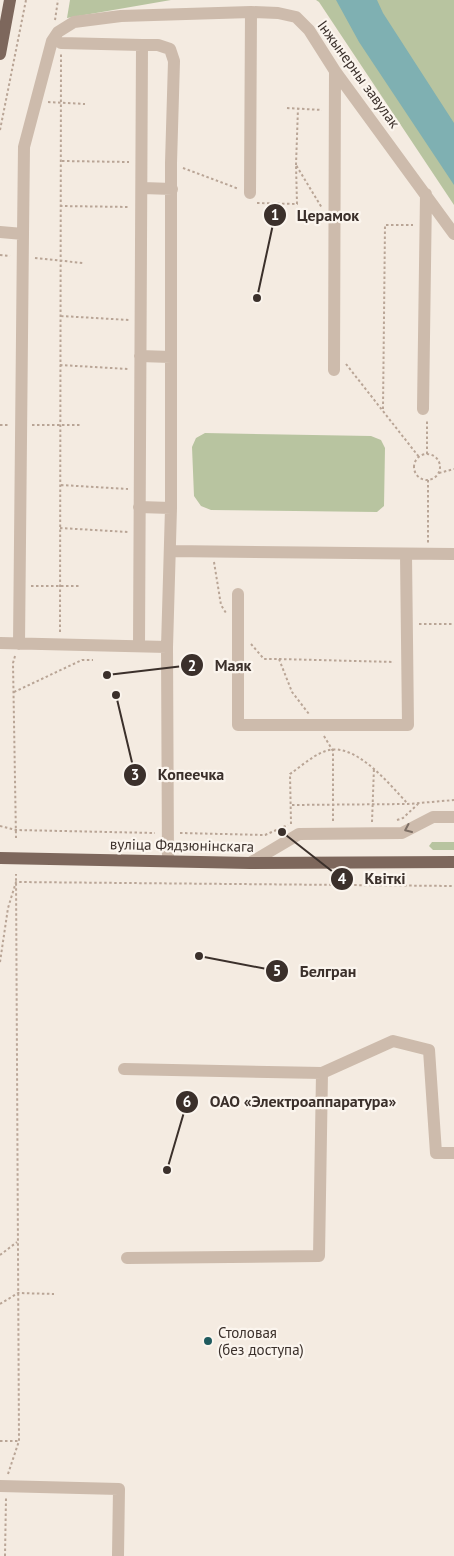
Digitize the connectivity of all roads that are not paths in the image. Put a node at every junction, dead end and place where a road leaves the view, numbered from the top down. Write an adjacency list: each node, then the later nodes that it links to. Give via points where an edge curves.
1 (10, 0): 5 (main road)
2 (251, 12): 4 (street, Інжынерны завулак, via 131,16 74,22 64,26); 6 (street, Інжынерны завулак, via 296,17 309,30); 9 (street)
3 (142, 45): 4 (street); 7 (street); 8 (street, via 158,45 170,50 174,61)
4 (58, 47): 12 (street, via 36,102 24,147)
5 (0, 54)
6 (335, 71): 10 (street, Інжынерны завулак); 16 (street)
7 (143, 188): 8 (street); 14 (street)
8 (172, 189): 15 (street)
9 (250, 193)
10 (426, 194): 13 (street, Інжынерны завулак); 17 (street)
11 (0, 232): 12 (street)
12 (23, 234): 25 (street)
13 (454, 234)
14 (140, 356): 15 (street); 18 (street)
15 (172, 357): 19 (street)
16 (334, 370)
17 (423, 409)
18 (139, 507): 19 (street); 26 (street)
19 (171, 508): 20 (street)
20 (170, 551): 22 (street); 27 (street)
21 (454, 554): 22 (street)
22 (406, 555): 23 (street, via 408,725 238,725)
23 (238, 594)
24 (0, 643): 25 (street)
25 (19, 644): 26 (street)
26 (139, 645): 27 (street)
27 (167, 646): 30 (street)
28 (454, 817): 32 (street, one-way to 32, via 433,818 402,833 299,834)
29 (0, 858): 30 (main road, вуліца Фядзюнінскага)
30 (168, 861): 32 (main road, вуліца Фядзюнінскага)
31 (454, 862): 32 (main road, вуліца Фядзюнінскага)
32 (250, 863)
33 (124, 1069): 34 (street)
34 (322, 1073): 35 (street, via 393,1041 429,1050 436,1153); 36 (street, via 319,1256)
35 (454, 1153)
36 (127, 1258)
37 (3, 1486): 38 (street, via 119,1489)
38 (118, 1556)

